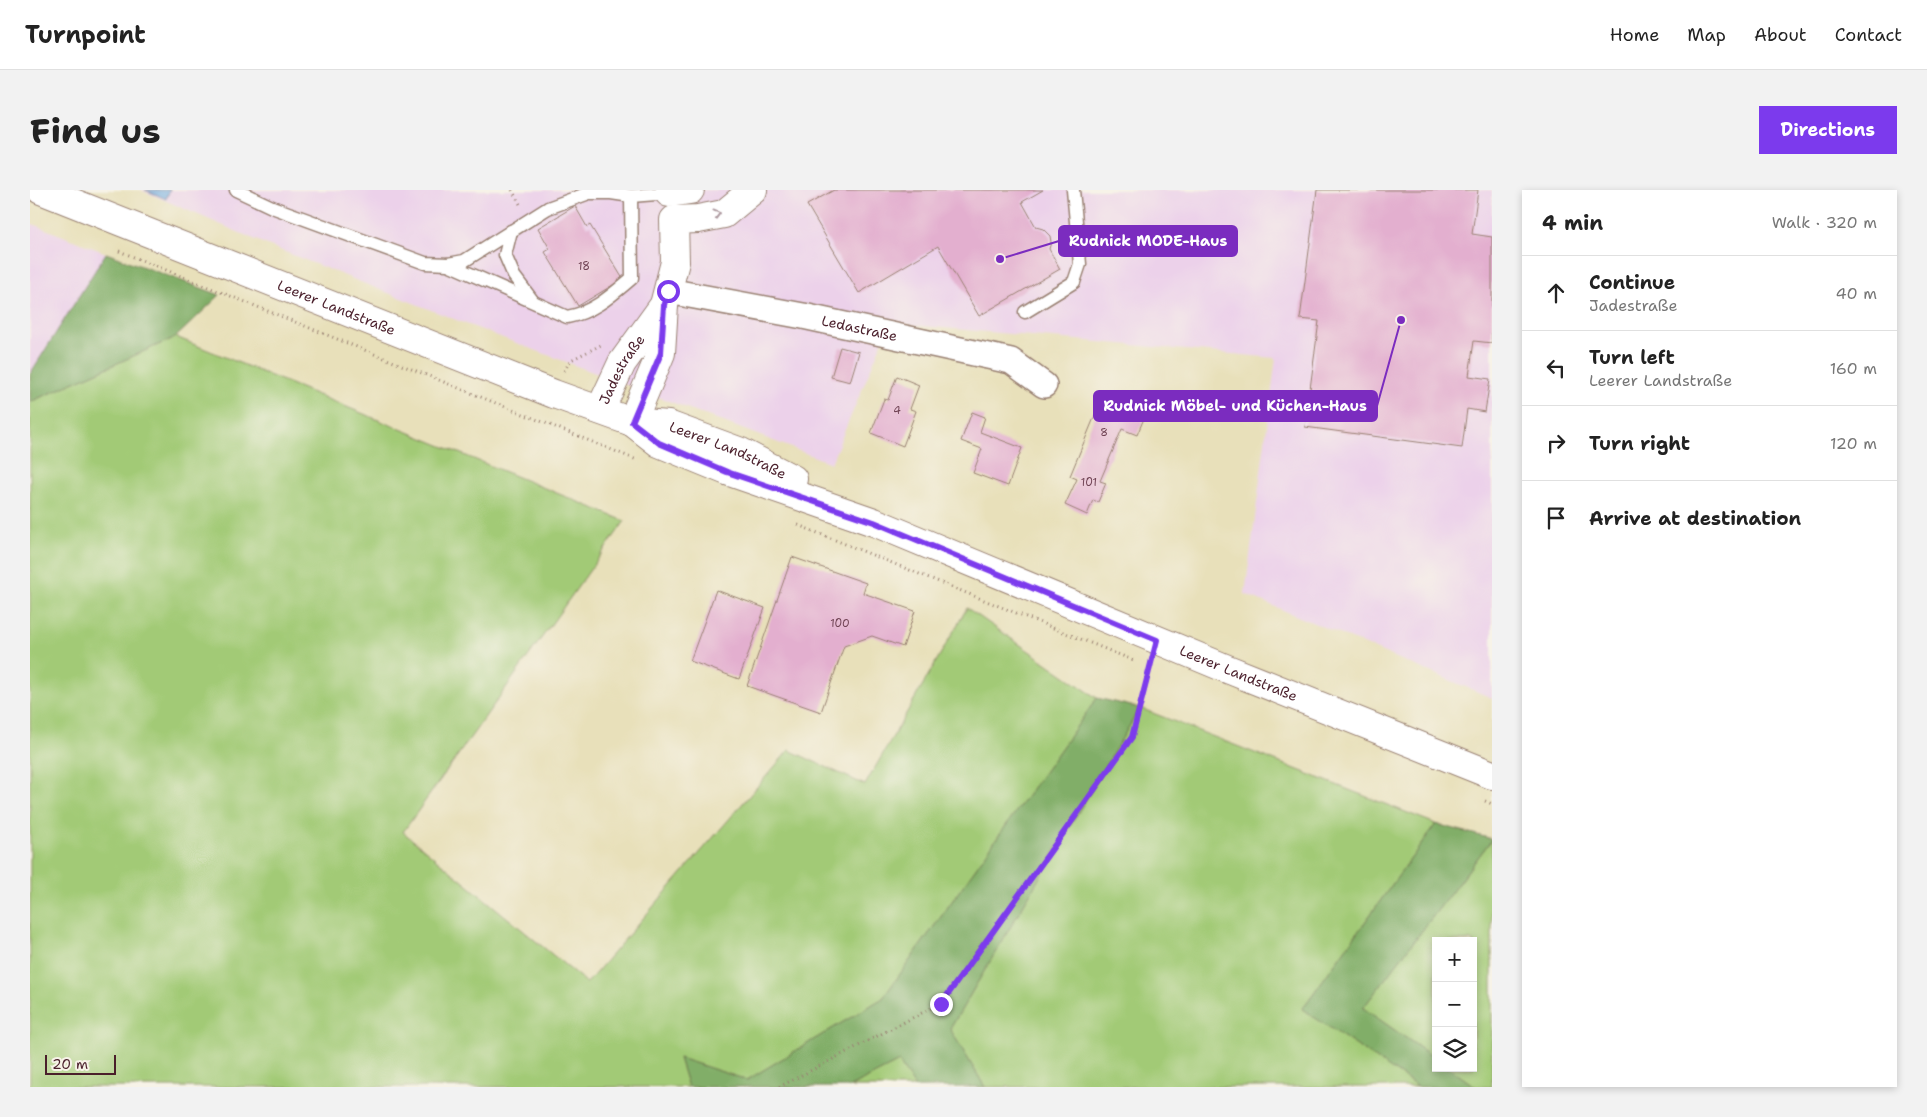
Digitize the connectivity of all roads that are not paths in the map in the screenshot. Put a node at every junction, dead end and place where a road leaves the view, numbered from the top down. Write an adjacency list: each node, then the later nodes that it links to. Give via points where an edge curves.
1 (41, 190): 15 (main road, Leerer Landstraße)
2 (236, 190): 10 (lane, via 272,207 425,263)
3 (753, 190): 8 (main road, one-way to 3, via 724,214)
4 (1073, 190): 13 (lane, via 1080,264 1074,282)
5 (610, 191): 7 (lane); 9 (lane, via 589,193 548,208)
6 (675, 191): 7 (lane); 8 (street, Jadestraße)
7 (630, 196): 12 (lane, via 632,278 602,302 578,315 567,317)
8 (674, 220): 11 (main road, Jadestraße, via 674,262)
9 (511, 231): 10 (lane, via 464,261); 12 (lane, via 505,255 514,276)
10 (448, 264): 12 (lane)
11 (666, 298): 14 (street, Ledastraße, via 803,316 1011,361); 15 (main road, Jadestraße, via 622,363); 16 (main road, Jadestraße, via 661,353)
12 (534, 302)
13 (1025, 312)
14 (1044, 385)
15 (600, 410): 16 (main road, Leerer Landstraße)
16 (632, 422): 17 (main road, Leerer Landstraße, via 659,443 727,472 874,522)
17 (1492, 775)

